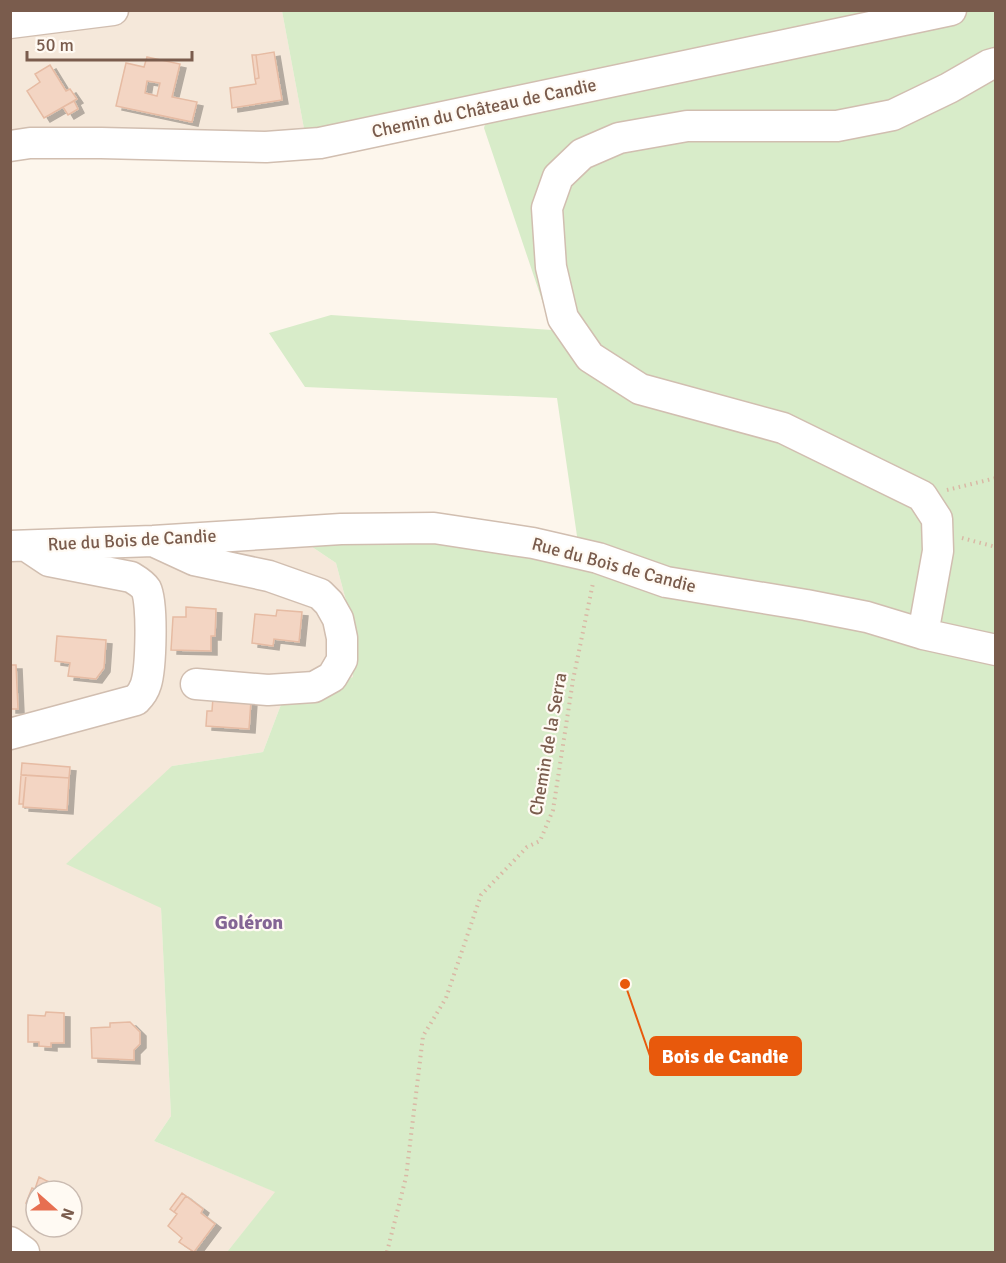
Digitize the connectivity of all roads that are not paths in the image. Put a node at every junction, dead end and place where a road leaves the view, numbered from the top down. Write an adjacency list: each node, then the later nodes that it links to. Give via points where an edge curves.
1 (113, 10): 3 (street)
2 (951, 10): 5 (street, Chemin du Château de Candie, via 320,143 266,147 101,143)
3 (10, 23)
4 (996, 63): 8 (street, via 903,110 837,126 687,126 619,138 582,154 558,177 548,208 551,267 563,318 590,357 640,389 783,428 922,496 937,519 938,528 938,551)
5 (10, 146)
6 (153, 541): 7 (street, Rue du Bois de Candie); 8 (street, Rue du Bois de Candie, via 341,529 434,528 533,543 598,558 666,582 857,615); 10 (street, via 194,560 268,576 320,594 338,619 342,660 332,677 314,687 268,690)
7 (19, 546): 11 (street, via 49,561 131,577 139,582 146,589 148,602 149,667 142,694 136,700)
8 (923, 634): 9 (street, Rue du Bois de Candie)
9 (996, 650)
10 (196, 684)
11 (10, 734)

